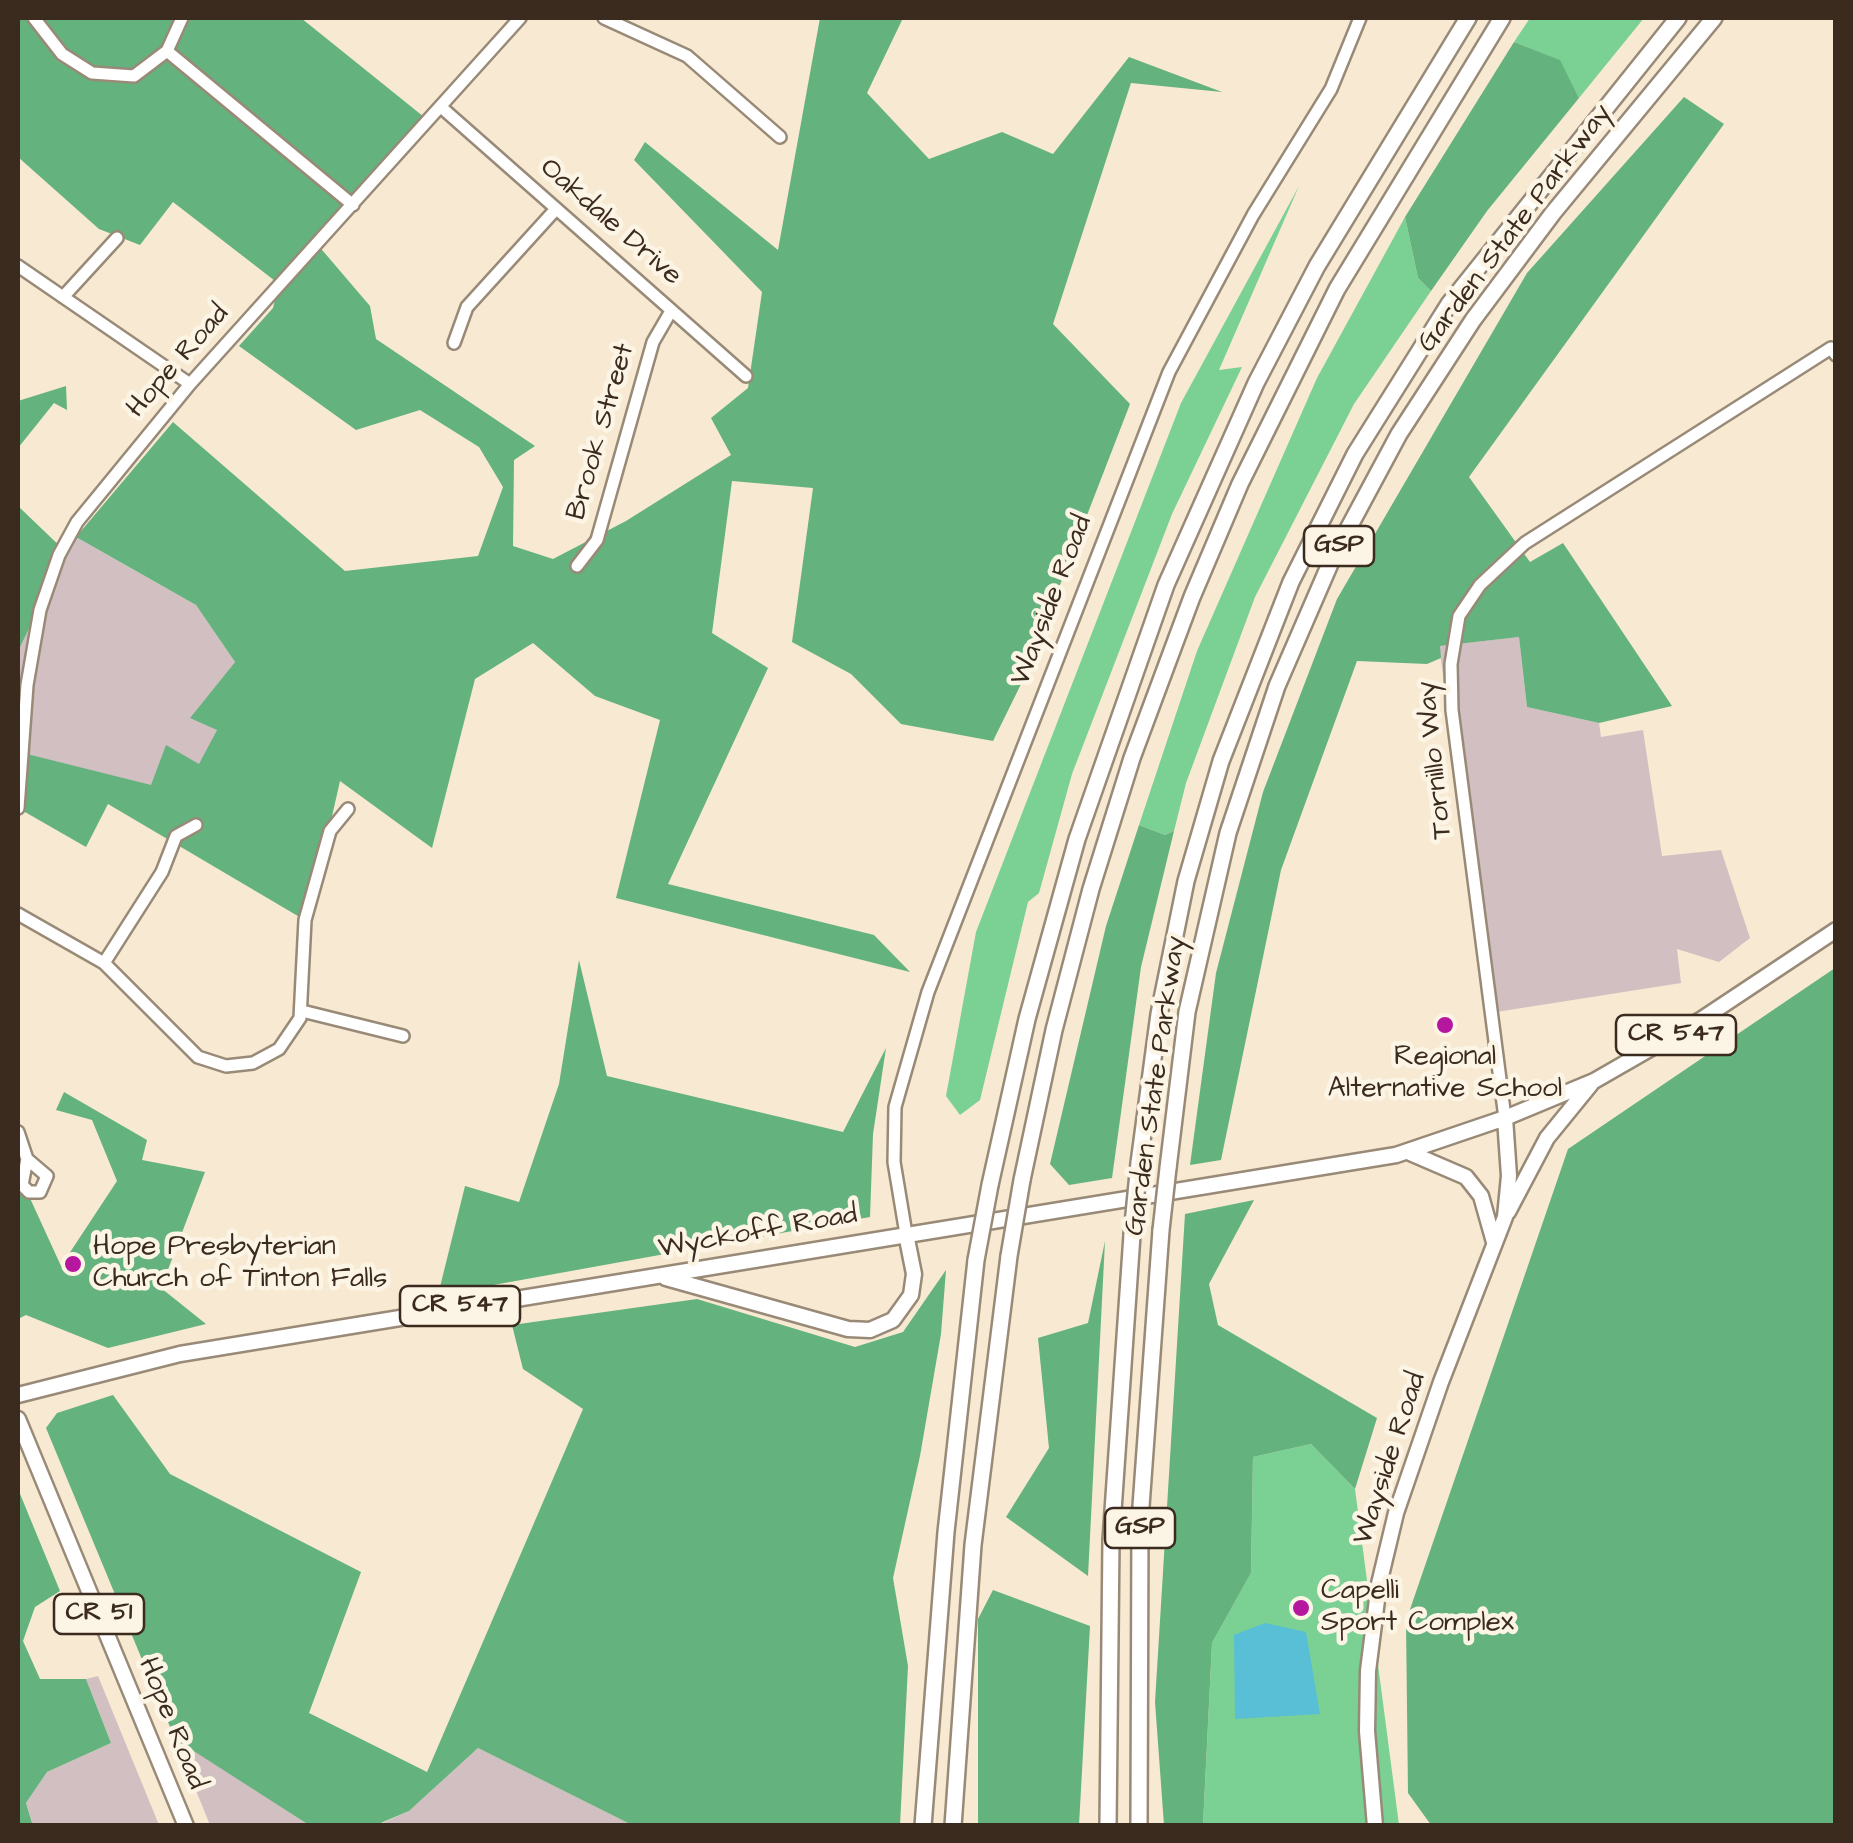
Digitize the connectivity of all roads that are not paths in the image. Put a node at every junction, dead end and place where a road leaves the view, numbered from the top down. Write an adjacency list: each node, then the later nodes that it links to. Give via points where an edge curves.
1 (34, 18): 10 (street, via 62,54 92,73 134,76)
2 (182, 18): 10 (street)
3 (520, 18): 11 (street, Hope Road)
4 (604, 18): 12 (street, via 687,56)
5 (1360, 18): 40 (street, Wayside Road, via 1330,88 1169,372 928,992 895,1106 894,1162)
6 (1468, 18): 39 (highway, bridge, via 1317,266 1166,585 1077,839 1027,1019)
7 (1502, 18): 47 (highway, bridge, via 1337,289 1256,450 1192,596 1091,889 1054,1030 1009,1256 973,1545)
8 (1678, 18): 48 (highway, Garden State Parkway / GSP, bridge, via 1449,304 1355,454 1298,567 1239,710 1186,882 1139,1162 1111,1540)
9 (1714, 18): 49 (highway, Garden State Parkway / GSP, bridge, via 1472,320 1399,434 1333,558 1277,686 1224,849 1188,1012 1161,1230 1140,1520)
10 (167, 51): 13 (street)
11 (441, 107): 13 (street, Hope Road); 14 (street, Oakdale Drive)
12 (780, 138)
13 (353, 205): 22 (street, Hope Road)
14 (556, 209): 18 (street, Oakdale Drive); 19 (street, via 467,307)
15 (117, 238): 17 (street)
16 (18, 266): 17 (street)
17 (63, 298): 22 (street)
18 (671, 311): 21 (street, Oakdale Drive); 23 (street, Brook Street, via 654,342 596,540)
19 (454, 343)
20 (1833, 351): 34 (street, Tornillo Way, via 1524,543 1459,616 1452,710)
21 (746, 376)
22 (190, 384): 24 (street, Hope Road, via 73,528 40,610)
23 (577, 566)
24 (22, 685): 25 (street, Hope Road)
25 (18, 808)
26 (348, 809): 31 (street, via 330,831 305,920)
27 (196, 824): 30 (street, via 176,836 162,872)
28 (18, 914): 30 (street)
29 (1836, 930): 33 (main road, CR 547)
30 (104, 963): 31 (street, via 178,1041 211,1062 235,1066 265,1058 288,1039)
31 (302, 1011): 32 (street)
32 (403, 1036)
33 (1594, 1081): 34 (main road, CR 547); 38 (main road, via 1547,1138)
34 (1506, 1118): 36 (main road, Wyckoff Road / CR 547); 38 (main road, Wayside Road)
35 (18, 1132): 37 (street)
36 (1407, 1152): 39 (main road, Wyckoff Road / CR 547); 41 (main road, via 1466,1177 1480,1196)
37 (27, 1159)
38 (1505, 1217): 41 (main road, Wayside Road)
39 (983, 1222): 40 (main road, Wyckoff Road / CR 547); 46 (highway, bridge, via 946,1532)
40 (906, 1234): 42 (main road, Wyckoff Road / CR 547); 42 (main road, via 911,1295 892,1320 870,1330)
41 (1494, 1242): 50 (main road, Wayside Road, via 1396,1513 1379,1584 1367,1711)
42 (656, 1276): 43 (main road, Wyckoff Road / CR 547, via 180,1354)
43 (18, 1395)
44 (18, 1419): 45 (main road, Hope Road / CR 51)
45 (186, 1826)
46 (924, 1826)
47 (953, 1826)
48 (1108, 1826)
49 (1139, 1826)
50 (1375, 1826)

